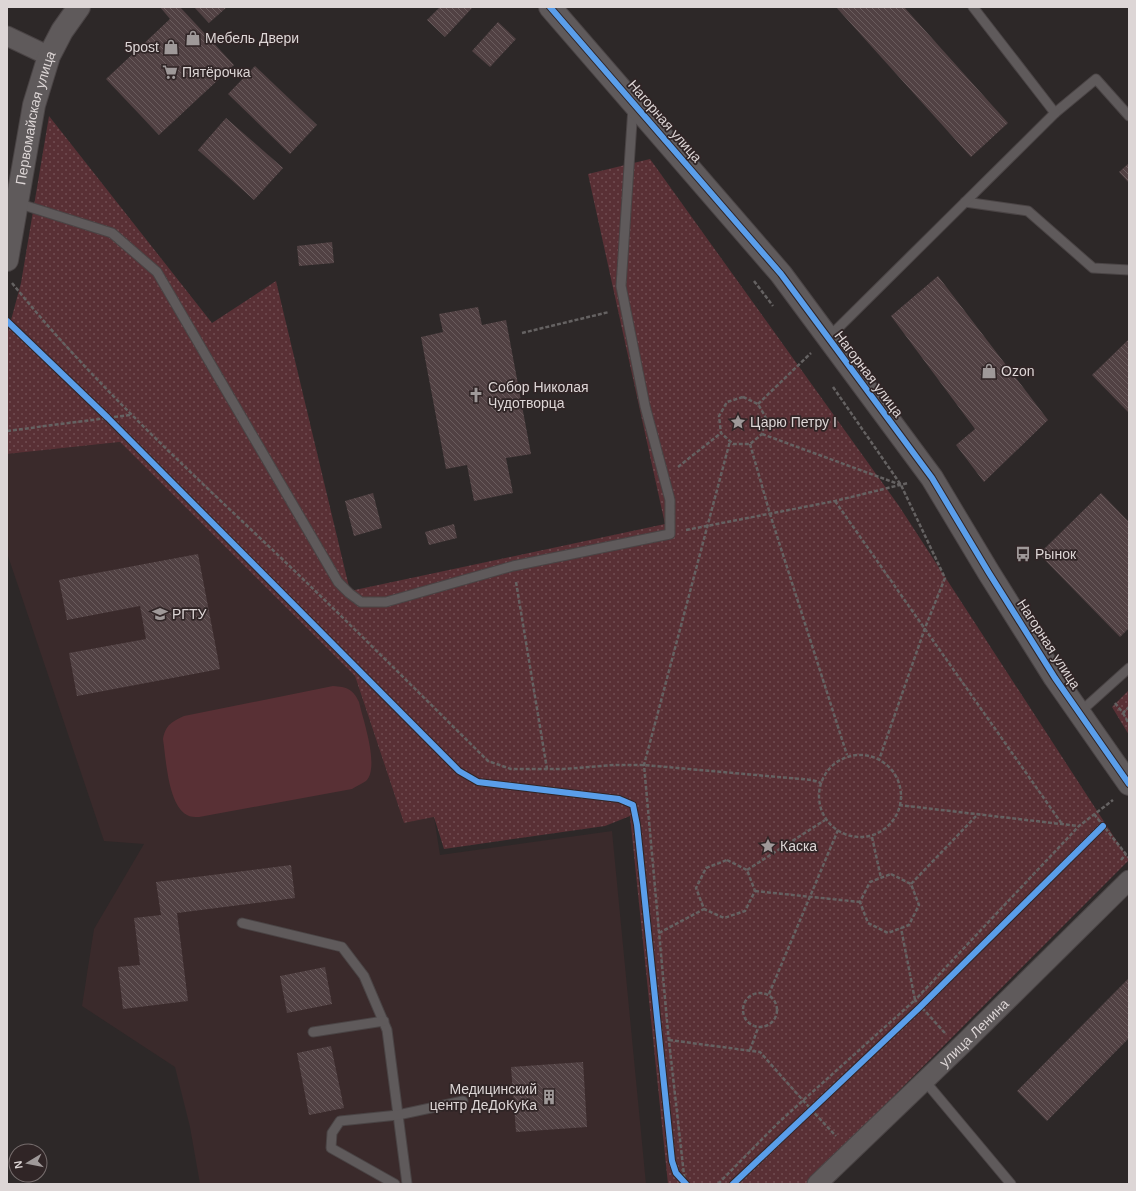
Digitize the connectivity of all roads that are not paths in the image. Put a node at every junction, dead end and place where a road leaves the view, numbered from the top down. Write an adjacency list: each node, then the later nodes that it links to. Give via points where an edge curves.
1 (79, 7): 5 (street, Первомайская улица)
2 (973, 7): 7 (lane)
3 (555, 9): 6 (street, Нагорная улица)
4 (7, 36): 5 (street)
5 (49, 56): 10 (street, Первомайская улица, via 34,105)
6 (633, 103): 10 (lane, via 621,286 645,406 670,500 670,534 513,566 386,602 361,602 338,582 158,272 112,233); 13 (street, Нагорная улица, via 781,274)
7 (1055, 113): 8 (lane, via 1096,79); 9 (lane)
8 (1129, 116)
9 (965, 202): 12 (lane, via 1028,211 1093,268); 13 (lane)
10 (17, 203): 11 (street, Первомайская улица)
11 (7, 260)
12 (1129, 270)
13 (828, 338): 15 (street, Нагорная улица, via 932,478)
14 (1129, 668): 15 (lane)
15 (1079, 713): 16 (street, Нагорная улица)
16 (1123, 791)
17 (1129, 880): 21 (street, улица Ленина)
18 (242, 923): 19 (lane, via 342,947 364,976)
19 (384, 1021): 20 (lane); 23 (lane)
20 (313, 1032)
21 (924, 1080): 26 (street, улица Ленина); 27 (lane)
22 (463, 1101): 23 (lane)
23 (398, 1115): 24 (lane, via 340,1121 332,1133 331,1148); 25 (lane)
24 (395, 1184)
25 (407, 1184)
26 (817, 1184)
27 (1011, 1184)

